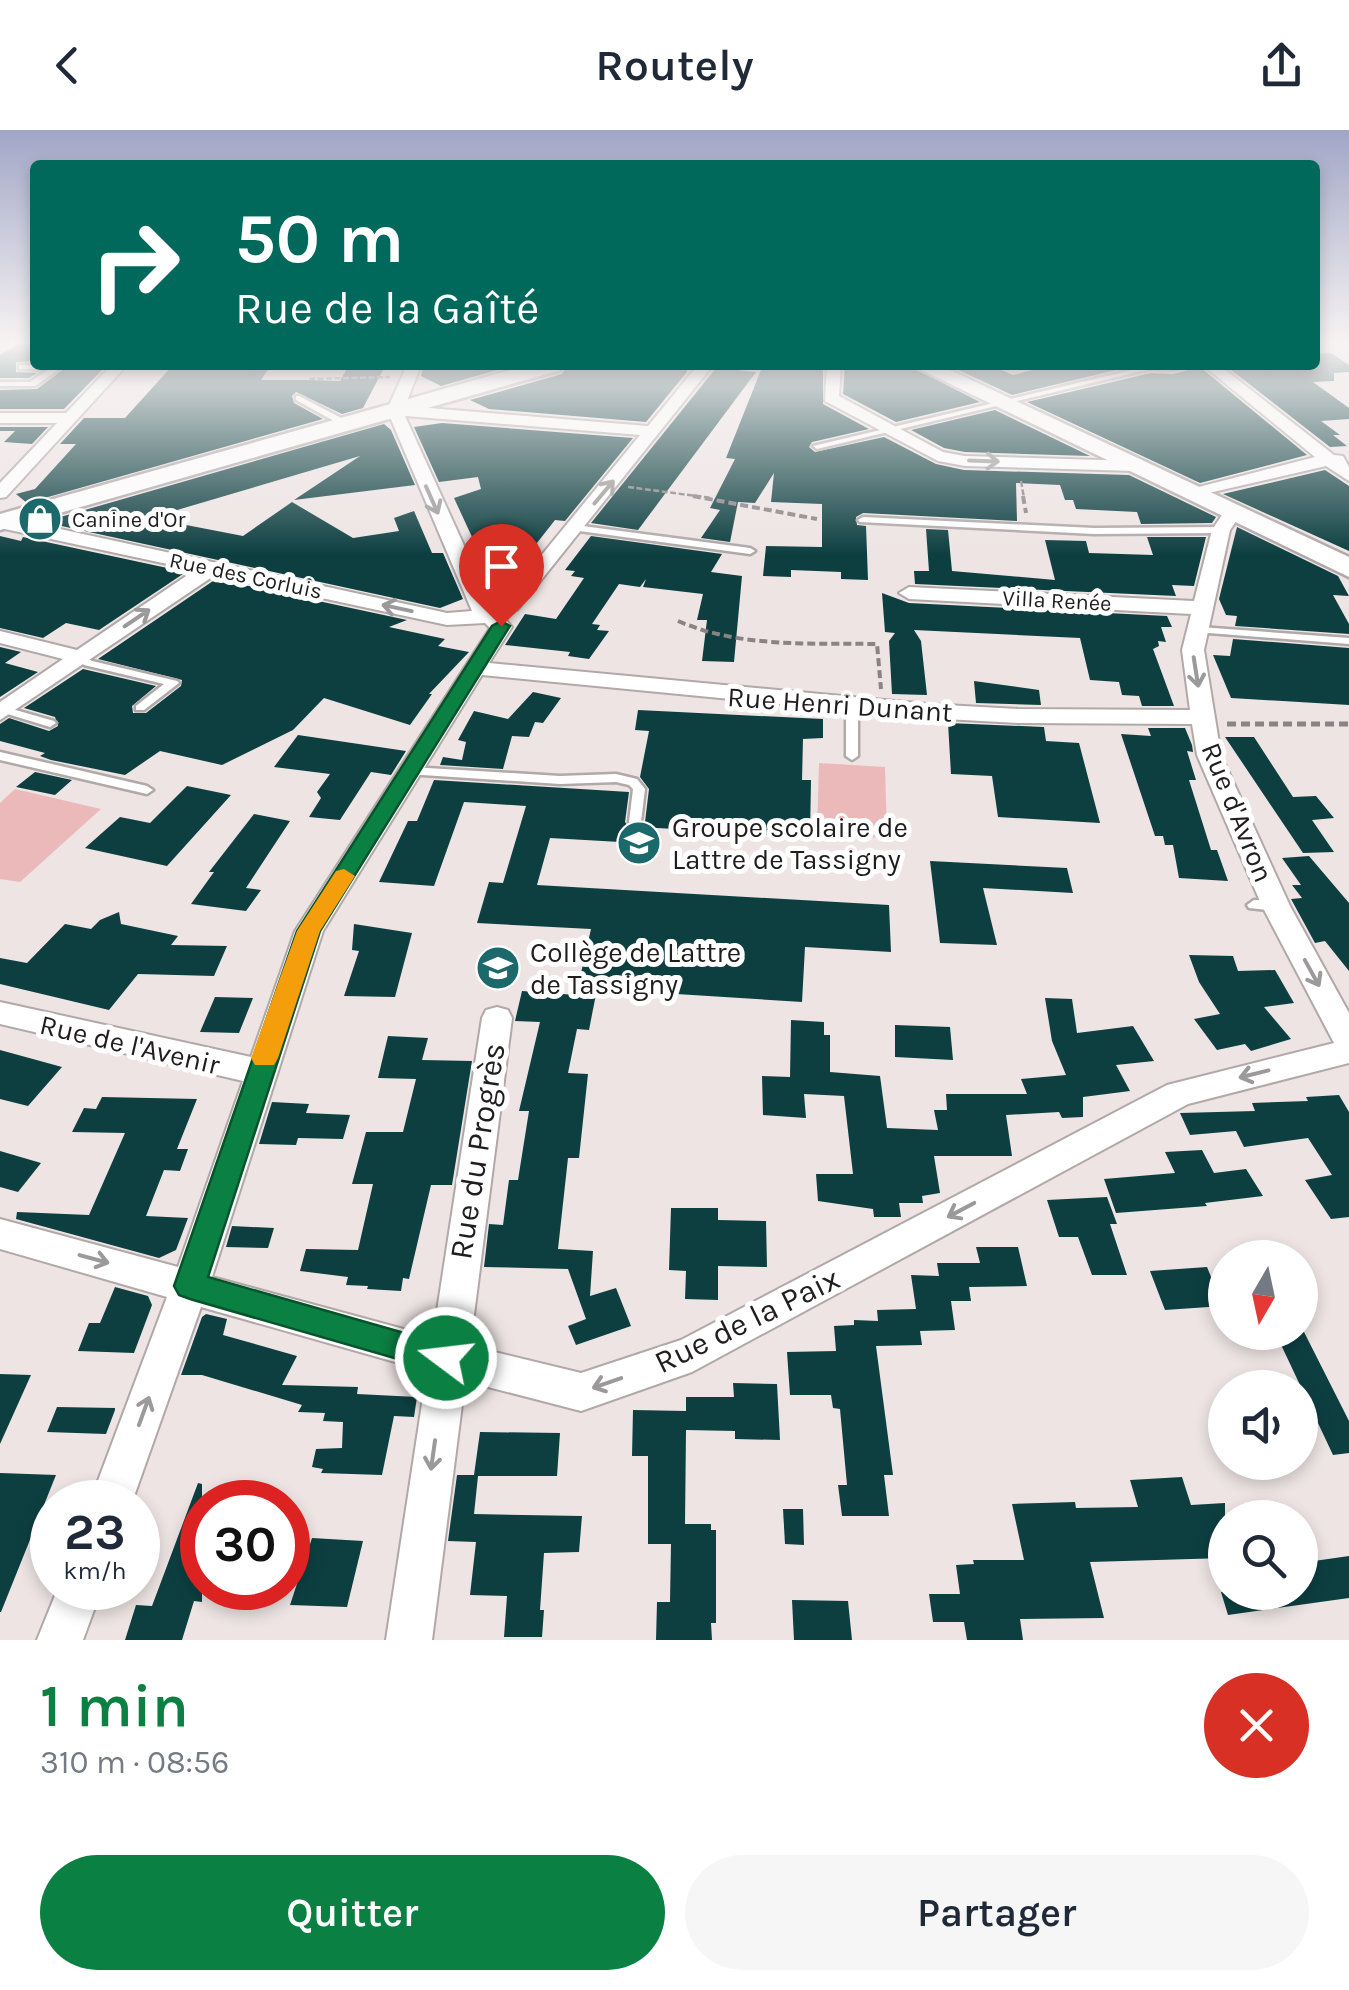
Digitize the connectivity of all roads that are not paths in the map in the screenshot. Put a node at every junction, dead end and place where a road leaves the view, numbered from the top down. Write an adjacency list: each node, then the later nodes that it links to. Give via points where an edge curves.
1 (75, 413): 12 (street)
2 (327, 413): 13 (lane)
3 (383, 413): 13 (street)
4 (396, 413): 33 (street, one-way to 33, via 478,605)
5 (437, 413): 15 (street)
6 (665, 413): 15 (street)
7 (859, 413): 14 (street)
8 (958, 413): 14 (lane)
9 (1023, 413): 19 (street)
10 (1270, 413): 18 (street)
11 (0, 418): 12 (street)
12 (71, 418): 21 (street)
13 (346, 424): 27 (street)
14 (889, 430): 16 (lane); 19 (street, one-way to 19, via 938,456)
15 (650, 431): 28 (street, one-way to 15)
16 (817, 446)
17 (1349, 459): 18 (street)
18 (1328, 460): 22 (street); 24 (street)
19 (1134, 466): 24 (street)
20 (0, 472): 21 (street)
21 (20, 472): 23 (street)
22 (1349, 476)
23 (0, 493)
24 (1192, 494): 26 (street)
25 (864, 520): 26 (lane, via 1014,527)
26 (1227, 521): 31 (street); 34 (street, Rue d'Avron)
27 (0, 522): 30 (street, Rue des Corluis)
28 (574, 528): 29 (lane); 33 (street, via 511,605)
29 (750, 551)
30 (211, 568): 33 (street, Rue des Corluis, one-way to 30, via 447,619); 37 (street, one-way to 30)
31 (1349, 568)
32 (909, 593): 34 (street, Villa Renée)
33 (492, 616): 38 (street, via 501,626)
34 (1203, 619): 36 (lane); 42 (street, Rue d'Avron, one-way to 42, via 1193,650)
35 (0, 637): 37 (street)
36 (1349, 641)
37 (80, 657): 40 (lane, via 173,683); 41 (street)
38 (476, 668): 39 (street, Rue Henri Dunant); 46 (street)
39 (852, 706): 42 (street, Rue Henri Dunant, via 1048,719 1154,712); 45 (lane)
40 (140, 708)
41 (2, 712): 43 (lane)
42 (1204, 718): 51 (street, Rue d'Avron, one-way to 51, via 1209,755 1265,906)
43 (50, 723)
44 (0, 756): 47 (lane)
45 (852, 756)
46 (411, 771): 48 (lane, via 616,778 639,790); 53 (street, via 308,931)
47 (147, 790)
48 (635, 822)
49 (0, 1013): 53 (street, Rue de l'Avenir)
50 (497, 1018): 56 (street, Rue du Progrès)
51 (1349, 1041)
52 (1349, 1051): 56 (street, Rue de la Paix, one-way to 56, via 1178,1094 692,1354 581,1392)
53 (262, 1070): 55 (street)
54 (0, 1234): 55 (street, Rue de la Paix, one-way to 55)
55 (190, 1286): 56 (street, Rue de la Paix); 57 (street, one-way to 55)
56 (446, 1358): 60 (street, Rue du Progrès, one-way to 60)
57 (119, 1480)
58 (72, 1610): 59 (street)
59 (60, 1640)
60 (409, 1640)

